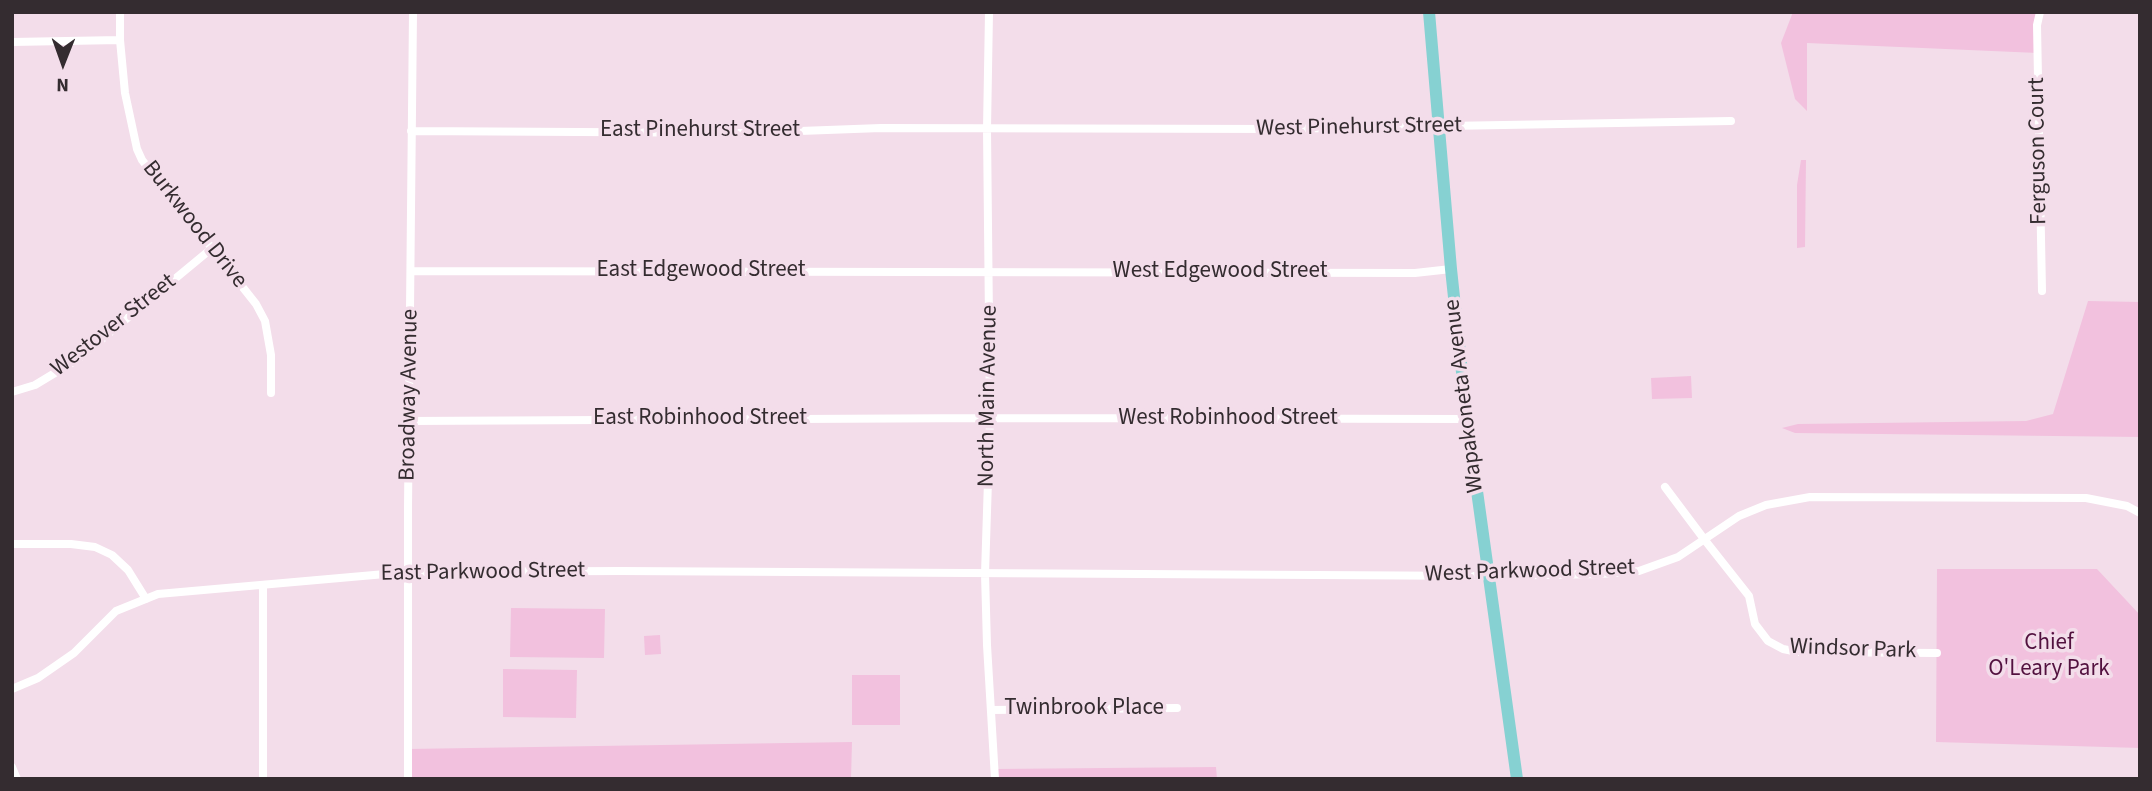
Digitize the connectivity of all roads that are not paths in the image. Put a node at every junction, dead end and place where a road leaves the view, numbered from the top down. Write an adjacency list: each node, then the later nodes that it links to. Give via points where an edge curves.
1 (120, 12): 6 (street, Burkwood Drive)
2 (413, 12): 11 (street, Broadway Avenue)
3 (989, 12): 10 (street, North Main Avenue)
4 (1429, 12): 9 (main road, Wapakoneta Avenue)
5 (2040, 12): 16 (street, Ferguson Court)
6 (120, 40): 7 (street); 12 (street, Burkwood Drive, via 137,149)
7 (12, 42)
8 (1731, 121): 9 (street, West Pinehurst Street)
9 (1438, 127): 10 (street, West Pinehurst Street); 13 (main road, Wapakoneta Avenue)
10 (988, 129): 11 (street, East Pinehurst Street); 15 (street, North Main Avenue)
11 (411, 131): 14 (street, Broadway Avenue)
12 (211, 249): 17 (street, Westover Street, via 78,359 35,385); 18 (street, Burkwood Drive, via 256,303 265,321)
13 (1451, 269): 15 (street, West Edgewood Street); 20 (main road, Wapakoneta Avenue)
14 (411, 271): 15 (street, East Edgewood Street); 21 (street, Broadway Avenue)
15 (990, 271): 19 (street, North Main Avenue)
16 (2042, 291)
17 (12, 392)
18 (271, 393)
19 (990, 418): 20 (street, West Robinhood Street); 21 (street, East Robinhood Street); 27 (street, North Main Avenue)
20 (1467, 419): 28 (main road, Wapakoneta Avenue)
21 (410, 421): 26 (street, Broadway Avenue)
22 (1665, 487): 24 (street, Windsor Park)
23 (2140, 513): 24 (street, West Parkwood Street, via 2086,498 1810,497 1766,505)
24 (1704, 539): 28 (street, West Parkwood Street, via 1678,557 1639,571); 31 (street, Windsor Park, via 1749,596 1755,624 1768,641 1783,649)
25 (12, 544): 30 (street, via 95,547 128,570)
26 (408, 572): 27 (street, East Parkwood Street); 29 (street, East Parkwood Street); 39 (street, Broadway Avenue)
27 (985, 574): 28 (street, West Parkwood Street); 34 (street, North Main Avenue)
28 (1488, 576): 40 (main road, Wapakoneta Avenue)
29 (263, 585): 30 (street, East Parkwood Street); 38 (street)
30 (146, 598): 32 (street, East Parkwood Street, via 116,611 74,653)
31 (1937, 653)
32 (12, 690)
33 (1177, 708): 34 (street, Twinbrook Place)
34 (991, 710): 36 (street, North Main Avenue)
35 (12, 767): 37 (street)
36 (992, 775)
37 (17, 779)
38 (263, 779)
39 (408, 779)
40 (1517, 779)

